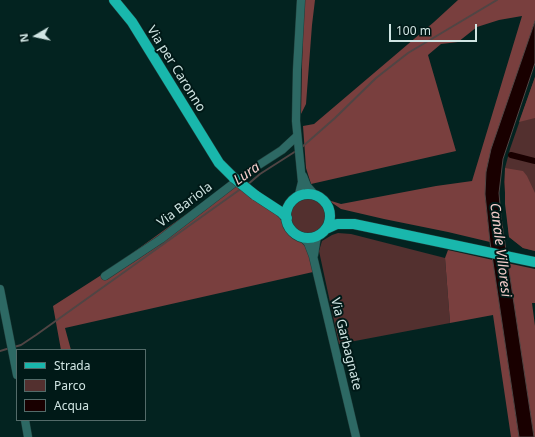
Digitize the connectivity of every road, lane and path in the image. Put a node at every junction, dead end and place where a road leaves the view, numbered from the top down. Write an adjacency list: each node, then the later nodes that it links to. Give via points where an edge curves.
1 (114, 0): 6 (main road, Via per Caronno, bridge, via 132,22 219,163)
2 (301, 0): 3 (street)
3 (297, 136): 4 (street); 16 (street, Via Bariola, via 282,150 251,170 161,239)
4 (301, 172): 5 (street); 7 (street, via 301,188)
5 (314, 195): 7 (main road, via 304,194); 8 (main road, via 321,198)
6 (258, 197): 7 (main road, via 278,204); 9 (main road)
7 (295, 199): 9 (main road, via 288,207)
8 (329, 209): 10 (main road); 11 (main road, via 329,223)
9 (287, 218): 12 (main road, via 291,229)
10 (354, 224): 11 (main road, via 337,224); 15 (main road)
11 (326, 228): 13 (main road)
12 (301, 236): 13 (main road); 14 (street, Via Garbagnate, via 308,243)
13 (317, 236): 14 (street, Via Garbagnate)
14 (314, 256): 21 (street, Via Garbagnate)
15 (531, 261)
16 (105, 276)
17 (0, 289): 18 (street)
18 (16, 370)
19 (25, 421): 20 (street)
20 (28, 437)
21 (356, 437)

